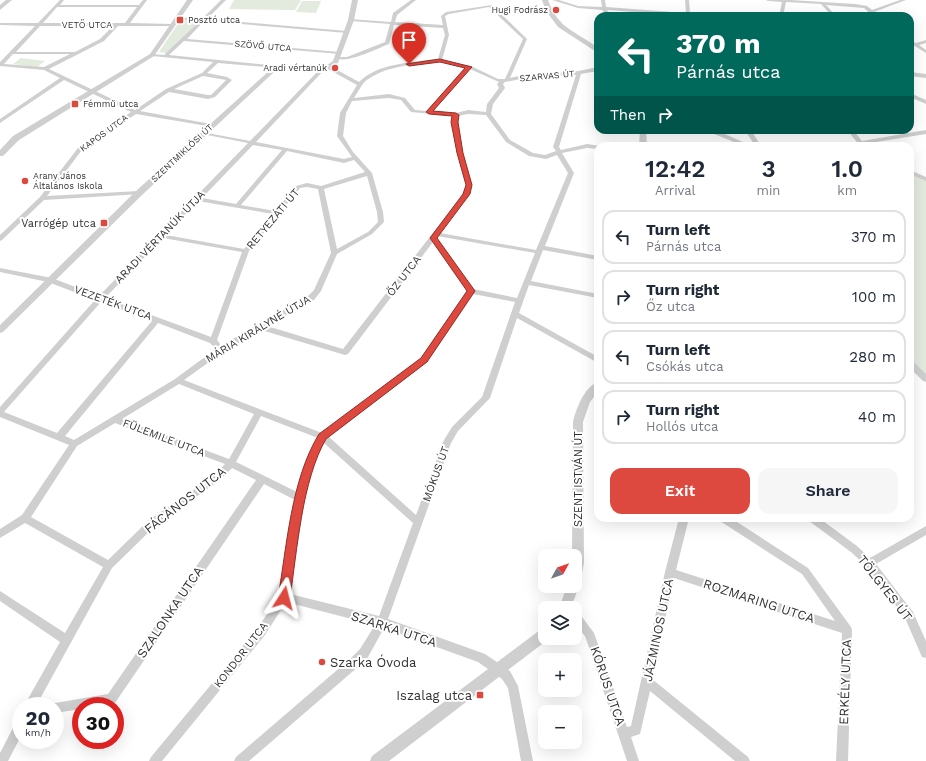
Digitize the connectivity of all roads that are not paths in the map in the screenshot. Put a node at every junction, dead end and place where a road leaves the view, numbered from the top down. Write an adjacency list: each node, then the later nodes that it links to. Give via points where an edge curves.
1 (9, 0): 20 (street)
2 (62, 0): 17 (street)
3 (145, 0): 18 (street)
4 (190, 0): 28 (street)
5 (224, 0): 29 (street)
6 (356, 0): 30 (street)
7 (414, 0): 31 (street, via 397,12)
8 (493, 0): 19 (street)
9 (545, 0): 42 (street, via 549,14 557,24)
10 (554, 0): 21 (street, via 578,7)
11 (603, 0): 21 (street)
12 (687, 0): 24 (street)
13 (768, 0): 14 (street)
14 (785, 0): 16 (street); 25 (street)
15 (904, 0): 27 (street)
16 (822, 3): 26 (street); 27 (street, via 861,6)
17 (56, 6): 18 (street); 33 (street)
18 (140, 6): 35 (street)
19 (490, 6): 37 (street, via 444,14); 62 (street, via 525,39)
20 (0, 8)
21 (604, 9): 22 (street); 23 (street)
22 (607, 12)
23 (638, 12)
24 (688, 12)
25 (781, 12)
26 (830, 12)
27 (871, 12)
28 (178, 18): 29 (street); 36 (street)
29 (202, 19): 38 (street); 39 (street)
30 (350, 20): 31 (street); 38 (street)
31 (393, 23): 37 (street); 48 (street, SZÖVŐ UTCA, via 387,43 348,58)
32 (0, 24): 33 (street, VETŐ UTCA)
33 (39, 24): 34 (street, VETŐ UTCA); 44 (street)
34 (116, 24): 35 (street, VETŐ UTCA); 45 (street, via 102,40)
35 (126, 24): 36 (street, VETŐ UTCA)
36 (173, 25): 46 (street)
37 (445, 27): 49 (street, via 447,38)
38 (347, 32): 48 (street)
39 (185, 40): 47 (street); 48 (street, SZÖVŐ UTCA)
40 (926, 41): 41 (street)
41 (916, 45): 43 (street)
42 (594, 48)
43 (926, 52)
44 (11, 53): 45 (street); 51 (street)
45 (77, 53): 55 (street)
46 (152, 55): 47 (street); 65 (street)
47 (166, 55): 50 (street)
48 (339, 55): 53 (street, via 334,64)
49 (440, 60): 54 (street); 63 (street, via 384,69 367,77)
50 (217, 61): 52 (street); 58 (street, KAPOS UTCA)
51 (0, 65): 55 (street)
52 (278, 67): 53 (street); 74 (street, SZENTMIKLÓSI ÚT)
53 (326, 67): 63 (street); 79 (street, ARADI VÉRTANÚK ÚTJA)
54 (469, 67): 62 (street); 70 (street)
55 (46, 70): 61 (street)
56 (594, 70): 57 (street, SZARVAS ÚT)
57 (579, 73): 62 (street, SZARVAS ÚT, via 527,76); 85 (street, via 556,147)
58 (202, 74): 64 (street, KAPOS UTCA); 64 (street, via 229,80 213,96 208,97)
59 (914, 74): 60 (street)
60 (926, 76)
61 (63, 78): 65 (street); 73 (street)
62 (505, 81): 71 (street, via 500,84 502,87 490,104)
63 (360, 84): 67 (street)
64 (168, 90): 69 (street, KAPOS UTCA)
65 (93, 92): 69 (street); 86 (street, via 16,138)
66 (914, 97): 68 (street)
67 (350, 100): 70 (street, via 389,96 403,99 413,111); 87 (street, via 343,113 340,136)
68 (926, 102)
69 (135, 112): 74 (street); 93 (street, KAPOS UTCA, via 80,149)
70 (429, 112): 72 (street)
71 (488, 114): 72 (street, via 468,112); 85 (street, via 508,141 531,155 546,156)
72 (456, 115): 98 (street, ŐZ UTCA, via 454,122 469,185 466,194)
73 (0, 122)
74 (211, 126): 76 (street, SZENTMIKLÓSI ÚT)
75 (926, 132): 82 (street)
76 (204, 133): 79 (street); 92 (street, SZENTMIKLÓSI ÚT)
77 (720, 134): 80 (street)
78 (853, 134): 81 (street)
79 (252, 142): 84 (street); 94 (street, ARADI VÉRTANÚK ÚTJA)
80 (740, 142)
81 (860, 142)
82 (873, 142)
83 (594, 147): 85 (street)
84 (286, 149): 87 (street, via 344,161); 95 (street)
85 (559, 152): 100 (street, MÓKUS ÚT, via 571,173)
86 (0, 154)
87 (355, 158): 88 (street)
88 (369, 173): 91 (street, RETYEZÁTI ÚT); 102 (street, via 381,222 370,233)
89 (914, 174): 90 (street)
90 (926, 179)
91 (321, 188): 96 (street, RETYEZÁTI ÚT, via 307,185 298,187); 102 (street)
92 (139, 193): 93 (street); 105 (street, SZENTMIKLÓSI ÚT)
93 (42, 198): 99 (street, KAPOS UTCA)
94 (197, 199): 95 (street); 97 (street, ARADI VÉRTANÚK ÚTJA)
95 (238, 206): 96 (street)
96 (278, 213): 101 (street, RETYEZÁTI ÚT)
97 (160, 236): 101 (street); 109 (street, ARADI VÉRTANÚK ÚTJA)
98 (435, 236): 100 (street); 107 (street); 113 (street, ŐZ UTCA, via 345,352)
99 (0, 238)
100 (539, 249): 103 (street); 106 (street, MÓKUS ÚT)
101 (246, 251): 115 (street, RETYEZÁTI ÚT)
102 (334, 253): 113 (street, MÁRIA KIRÁLYNÉ ÚTJA, via 314,295)
103 (594, 257)
104 (0, 270): 105 (street, VEZETÉK UTCA)
105 (50, 280): 109 (street, VEZETÉK UTCA); 114 (street, SZENTMIKLÓSI ÚT)
106 (526, 282): 108 (street); 110 (street, MÓKUS ÚT)
107 (471, 291): 110 (street); 126 (street, KONDOR UTCA, via 424,360)
108 (594, 295)
109 (100, 299): 112 (street, VEZETÉK UTCA); 123 (street, ARADI VÉRTANÚK ÚTJA)
110 (519, 301): 111 (street, MÓKUS ÚT)
111 (515, 314): 117 (street); 132 (street, MÓKUS ÚT, via 486,398 447,442)
112 (157, 319): 115 (street, VEZETÉK UTCA); 125 (street)
113 (260, 327): 116 (street, MÁRIA KIRÁLYNÉ ÚTJA)
114 (0, 329)
115 (213, 341): 116 (street)
116 (220, 350): 120 (street, MÁRIA KIRÁLYNÉ ÚTJA)
117 (594, 358)
118 (914, 367): 119 (street)
119 (926, 379)
120 (178, 381): 122 (street); 124 (street, MÁRIA KIRÁLYNÉ ÚTJA)
121 (594, 390): 138 (street, SZENT ISTVÁN ÚT, via 587,398 578,422)
122 (259, 412): 126 (street); 128 (street, FÁCÁNOS UTCA)
123 (0, 413): 125 (street)
124 (114, 419): 127 (street, MÁRIA KIRÁLYNÉ ÚTJA); 128 (street, FÜLEMILE UTCA)
125 (60, 437): 127 (street)
126 (323, 437): 130 (street, KONDOR UTCA, via 315,449); 132 (street)
127 (74, 444): 131 (street, MÁRIA KIRÁLYNÉ ÚTJA)
128 (231, 463): 129 (street, FÜLEMILE UTCA); 140 (street, FÁCÁNOS UTCA, via 217,478 152,523)
129 (262, 479): 130 (street, FÜLEMILE UTCA); 153 (street, SZALONKA UTCA, via 111,699)
130 (300, 498): 143 (street, KONDOR UTCA)
131 (25, 518): 137 (street, MÁRIA KIRÁLYNÉ ÚTJA); 140 (street)
132 (418, 522): 144 (street, MÓKUS ÚT)
133 (683, 522): 141 (street, JÁZMINOS UTCA)
134 (729, 522): 146 (street, ERKÉLY UTCA, via 805,571)
135 (817, 522): 139 (street, TÖLGYES ÚT)
136 (926, 530): 139 (street)
137 (0, 534)
138 (578, 549)
139 (869, 563): 149 (street, TÖLGYES ÚT, via 909,615)
140 (109, 565): 147 (street, FÁCÁNOS UTCA)
141 (670, 572): 146 (street, ROZMARING UTCA); 151 (street, JÁZMINOS UTCA)
142 (0, 595): 147 (street)
143 (284, 598): 144 (street, SZARKA UTCA); 157 (street, KONDOR UTCA, via 261,632)
144 (382, 622): 150 (street, SZARKA UTCA, via 481,658); 158 (street, MÓKUS ÚT, via 364,653 355,662)
145 (582, 624): 154 (street, KÓRUS UTCA, via 589,633)
146 (847, 630): 163 (street, ERKÉLY UTCA)
147 (68, 640): 152 (street, FÁCÁNOS UTCA)
148 (538, 640): 150 (street)
149 (926, 653)
150 (500, 670): 159 (street); 160 (street, via 510,679 513,686)
151 (647, 682): 154 (street, JÁZMINOS UTCA, via 636,730); 162 (street)
152 (35, 697)
153 (64, 707)
154 (624, 734): 161 (street, KÓRUS UTCA)
155 (12, 742): 156 (street)
156 (2, 761)
157 (156, 761)
158 (240, 761)
159 (377, 761)
160 (527, 761)
161 (633, 761)
162 (744, 761)
163 (842, 761)

